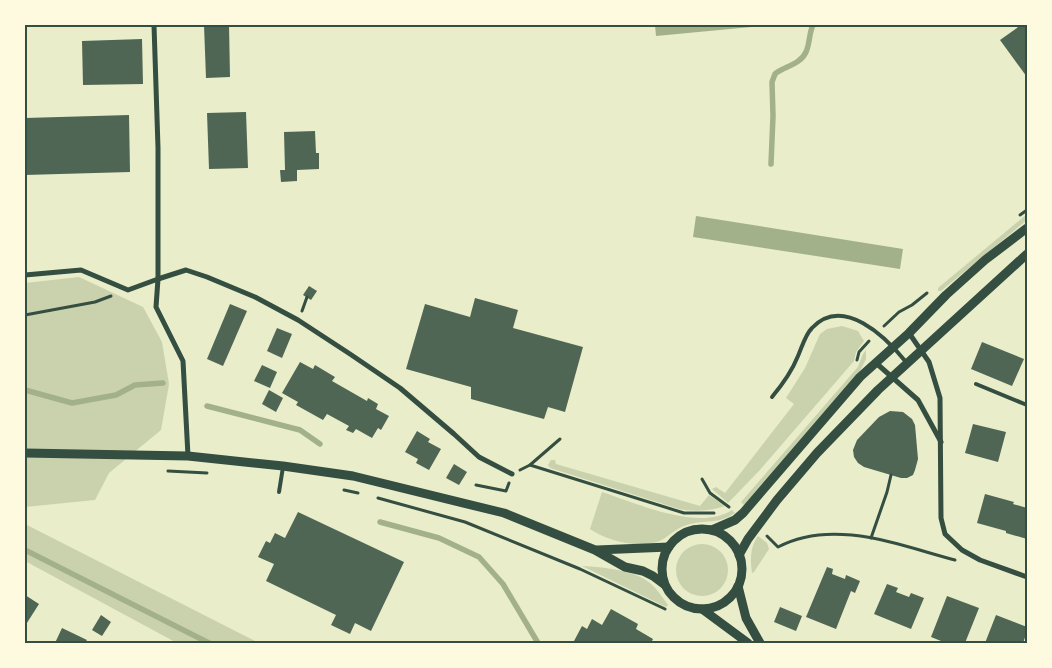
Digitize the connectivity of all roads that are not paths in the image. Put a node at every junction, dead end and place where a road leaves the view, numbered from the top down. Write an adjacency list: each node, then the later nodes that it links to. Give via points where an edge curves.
1 (154, 25): 5 (street)
2 (1027, 228): 6 (street, via 946,294)
3 (1027, 254): 8 (street)
4 (25, 275): 5 (street, via 81,270 128,290)
5 (158, 279): 17 (street, via 156,307 183,361); 19 (street, via 186,270 207,276 298,320 400,388 479,458)
6 (909, 333): 7 (street); 8 (street)
7 (893, 347): 9 (street); 10 (lane); 13 (lane, via 878,333 850,317 838,316 818,322)
8 (922, 350): 10 (street); 15 (street, via 940,398)
9 (876, 363): 11 (street); 21 (street, via 860,377 743,513)
10 (907, 363): 11 (street)
11 (893, 376): 15 (street, via 918,400); 24 (street, via 781,494 752,532)
12 (976, 384): 14 (lane)
13 (772, 398)
14 (1027, 405)
15 (941, 442): 25 (street, via 941,518 945,534 962,550 980,560)
16 (25, 453): 17 (street)
17 (188, 456): 18 (street)
18 (283, 466): 20 (lane); 23 (street, via 353,476 504,513)
19 (512, 474)
20 (279, 492)
21 (712, 530): 22 (street, via 685,533); 24 (street, via 728,538)
22 (669, 547): 23 (street); 26 (street, via 663,559)
23 (595, 550): 26 (street, via 625,567 653,576)
24 (740, 555): 27 (street, via 742,568)
25 (1027, 577)
26 (665, 585): 28 (street, via 676,600)
27 (738, 586): 28 (street, via 720,605); 30 (street, via 746,618)
28 (702, 609): 29 (street)
29 (748, 643)
30 (760, 643)

